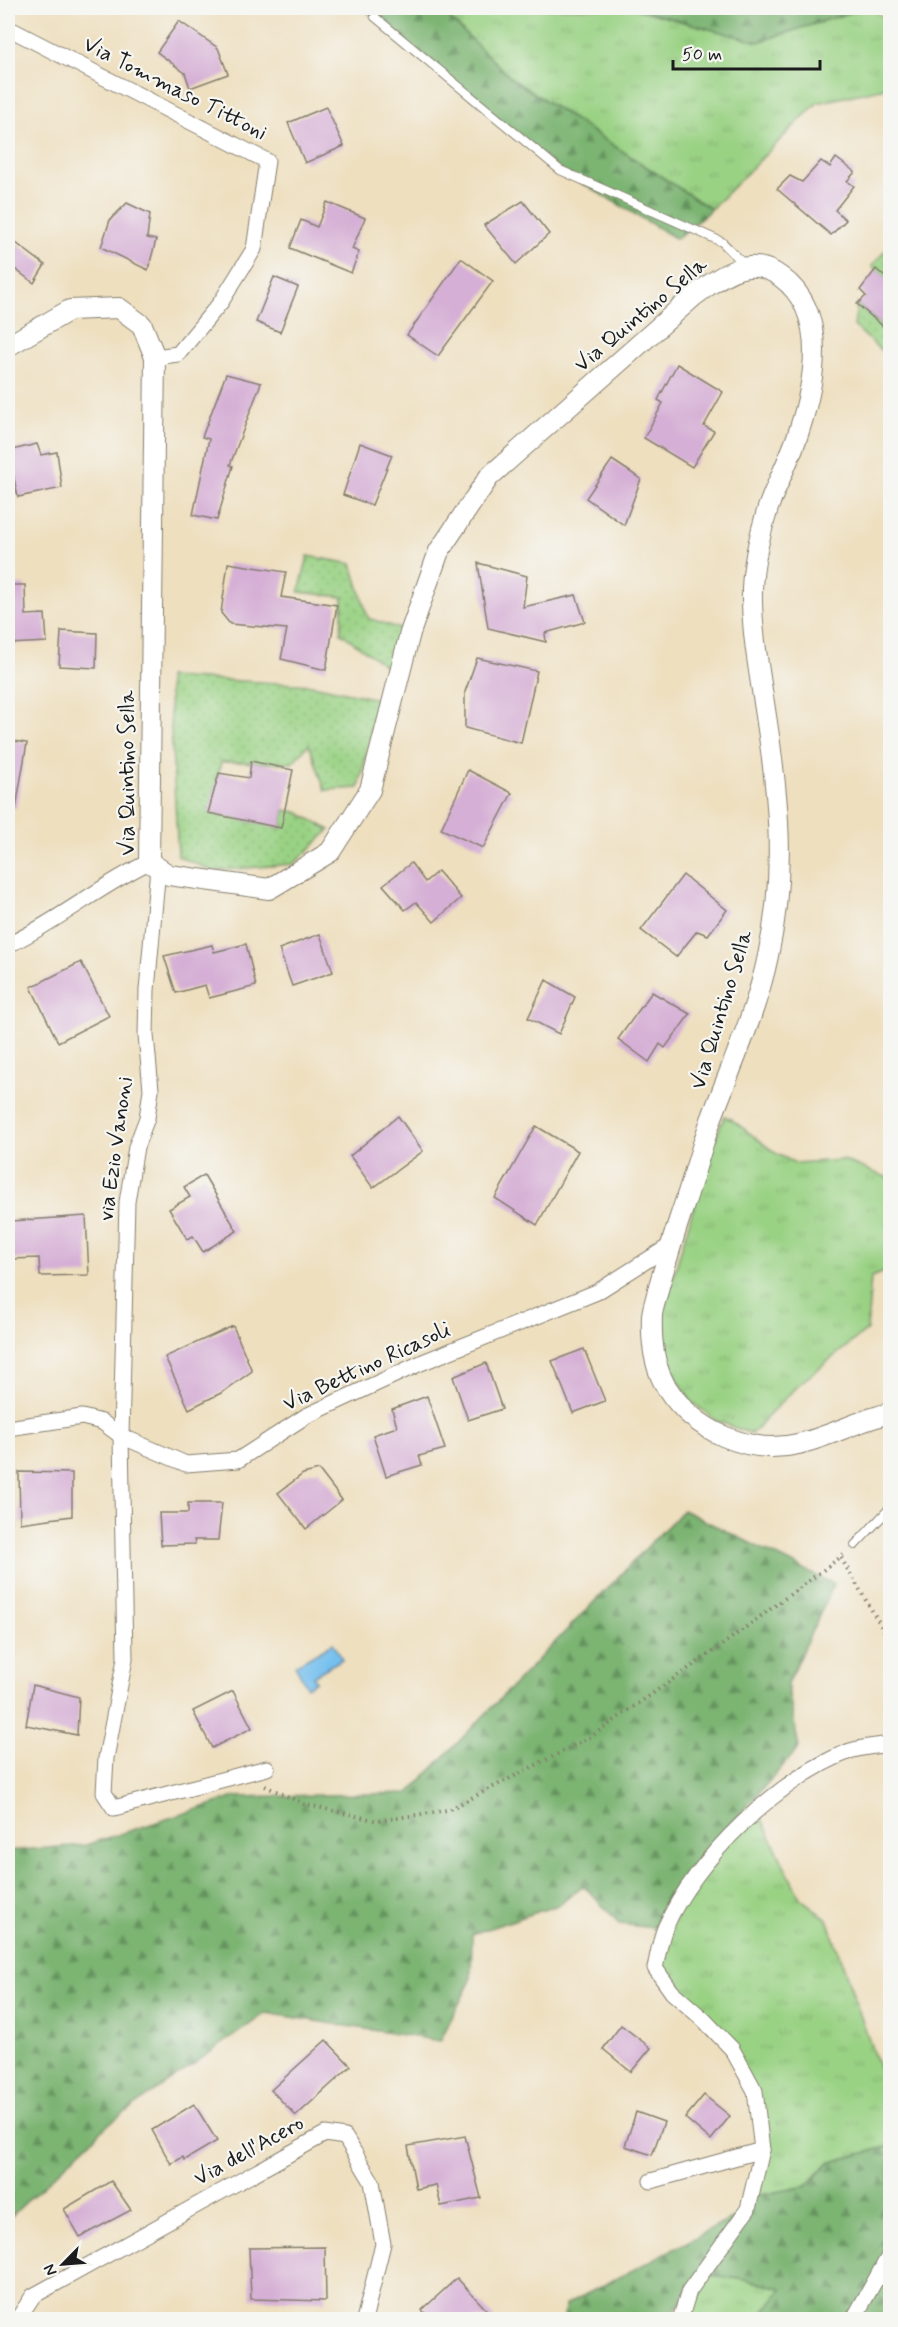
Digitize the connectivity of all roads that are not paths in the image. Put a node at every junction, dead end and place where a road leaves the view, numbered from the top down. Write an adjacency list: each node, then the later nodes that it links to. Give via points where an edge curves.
1 (375, 17): 3 (lane, via 560,170 722,242)
2 (8, 28): 5 (street, Via Tommaso Tittoni, via 267,161 254,249 221,302 178,354)
3 (746, 266): 6 (street, Via Quintino Sella, via 718,278 694,296 489,477 439,551 410,633 370,790 330,852 270,890 169,875); 8 (street, Via Quintino Sella, via 768,268 798,292 807,307 813,338 814,371 799,431 769,506 753,571 757,660 778,805 778,884 768,958)
4 (8, 346): 5 (street, Via Quintino Sella, via 70,310 119,308 142,325)
5 (155, 357): 6 (street, Via Quintino Sella)
6 (154, 865): 7 (street, via 119,876); 11 (street, via Ezio Vanoni, via 146,1035 151,1090 127,1202)
7 (8, 945)
8 (670, 1245): 9 (street, Via Quintino Sella, via 652,1312 653,1343 665,1386 701,1425 744,1444 796,1445); 11 (street, Via Bettino Ricasoli, via 597,1292 423,1362 306,1416 238,1460 186,1464)
9 (891, 1413)
10 (8, 1428): 11 (street, Via Bettino Ricasoli, via 82,1417 102,1422)
11 (121, 1437): 15 (street, via Ezio Vanoni, via 125,1659 105,1758 104,1793 114,1808)
12 (891, 1508): 13 (lane)
13 (855, 1545)
14 (891, 1744): 16 (street, via 851,1751 806,1774 757,1809 693,1878 665,1929 655,1968 672,1992 732,2049 755,2091)
15 (267, 1768)
16 (762, 2150): 17 (street); 21 (street, via 748,2209 689,2291)
17 (651, 2181)
18 (891, 2254): 22 (street)
19 (17, 2319): 20 (street, Via dell'Acero, via 33,2296 325,2134 345,2138 372,2182 382,2244)
20 (364, 2319)
21 (680, 2319)
22 (852, 2319)

